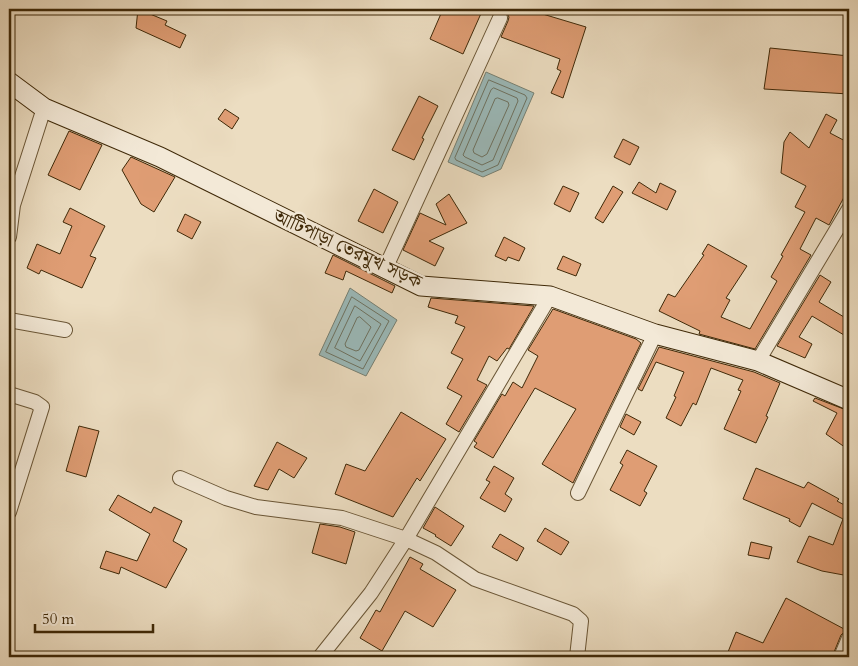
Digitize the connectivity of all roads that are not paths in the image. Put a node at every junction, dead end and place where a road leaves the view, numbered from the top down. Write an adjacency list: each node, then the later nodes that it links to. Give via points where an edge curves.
1 (500, 18): 6 (street)
2 (9, 82): 3 (main road, আটিপাড়া তেরমুখ সড়ক)
3 (44, 108): 5 (street, via 13,205); 6 (main road, আটিপাড়া তেরমুখ সড়ক, via 160,157)
4 (849, 209): 11 (street)
5 (9, 237)
6 (385, 269): 7 (main road, আটিপাড়া তেরমুখ সড়ক, via 420,286)
7 (550, 296): 10 (main road, আটিপাড়া তেরমুখ সড়ক); 17 (street)
8 (9, 320): 9 (street)
9 (65, 330)
10 (655, 334): 11 (main road, আটিপাড়া তেরমুখ সড়ক); 15 (street)
11 (758, 362): 13 (main road, আটিপাড়া তেরমুখ সড়ক)
12 (9, 394): 16 (street, via 42,407)
13 (849, 400)
14 (180, 478): 17 (street, via 256,507 342,518)
15 (578, 493)
16 (9, 512)
17 (406, 539): 19 (street, via 371,593); 20 (street, via 436,553 475,579 573,614 581,622)
18 (849, 638): 21 (street)
19 (320, 657)
20 (577, 657)
21 (841, 657)

